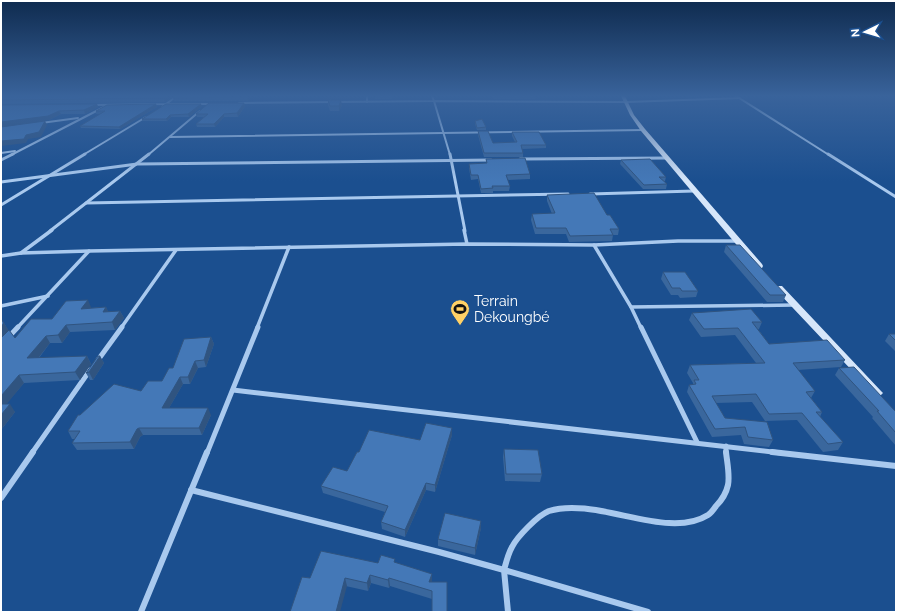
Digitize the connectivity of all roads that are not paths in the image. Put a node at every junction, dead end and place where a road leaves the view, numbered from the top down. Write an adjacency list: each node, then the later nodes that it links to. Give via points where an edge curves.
1 (68, 125): 10 (street)
2 (133, 125): 18 (street)
3 (185, 125): 9 (street)
4 (442, 125): 8 (street)
5 (639, 125): 7 (street)
6 (782, 125): 24 (street)
7 (643, 130): 8 (street); 12 (street)
8 (444, 132): 9 (street); 14 (street)
9 (170, 137): 17 (street)
10 (18, 151): 11 (street); 13 (street)
11 (1, 153)
12 (667, 158): 16 (street); 20 (street)
13 (1, 160)
14 (452, 160): 15 (street); 17 (street); 23 (street)
15 (492, 160)
16 (516, 160)
17 (137, 164): 18 (street); 25 (street)
18 (48, 176): 19 (street); 26 (street)
19 (1, 182)
20 (694, 191): 22 (street); 27 (street)
21 (576, 194): 23 (street)
22 (584, 194)
23 (458, 197): 25 (street); 28 (street)
24 (896, 197)
25 (86, 203): 33 (street)
26 (1, 206)
27 (738, 241): 29 (street); 35 (street)
28 (468, 244): 29 (street); 30 (street)
29 (594, 245): 40 (street)
30 (289, 247): 31 (street); 42 (street)
31 (176, 250): 32 (street); 48 (street)
32 (89, 251): 33 (street); 37 (street)
33 (21, 253): 34 (street)
34 (1, 256)
35 (766, 274)
36 (775, 284): 38 (street)
37 (48, 296): 39 (street); 41 (street)
38 (794, 305): 40 (street); 43 (street)
39 (1, 306)
40 (631, 307): 44 (street)
41 (1, 345)
42 (233, 390): 44 (street); 47 (street)
43 (882, 397)
44 (697, 442): 45 (street)
45 (726, 446): 46 (street); 49 (street, via 728,485 724,497 709,516 679,523 656,522 584,508 546,512 529,526 512,546)
46 (896, 466)
47 (191, 490): 49 (street); 50 (street)
48 (1, 498)
49 (504, 570): 51 (street); 52 (street)
50 (142, 612)
51 (508, 612)
52 (648, 612)

